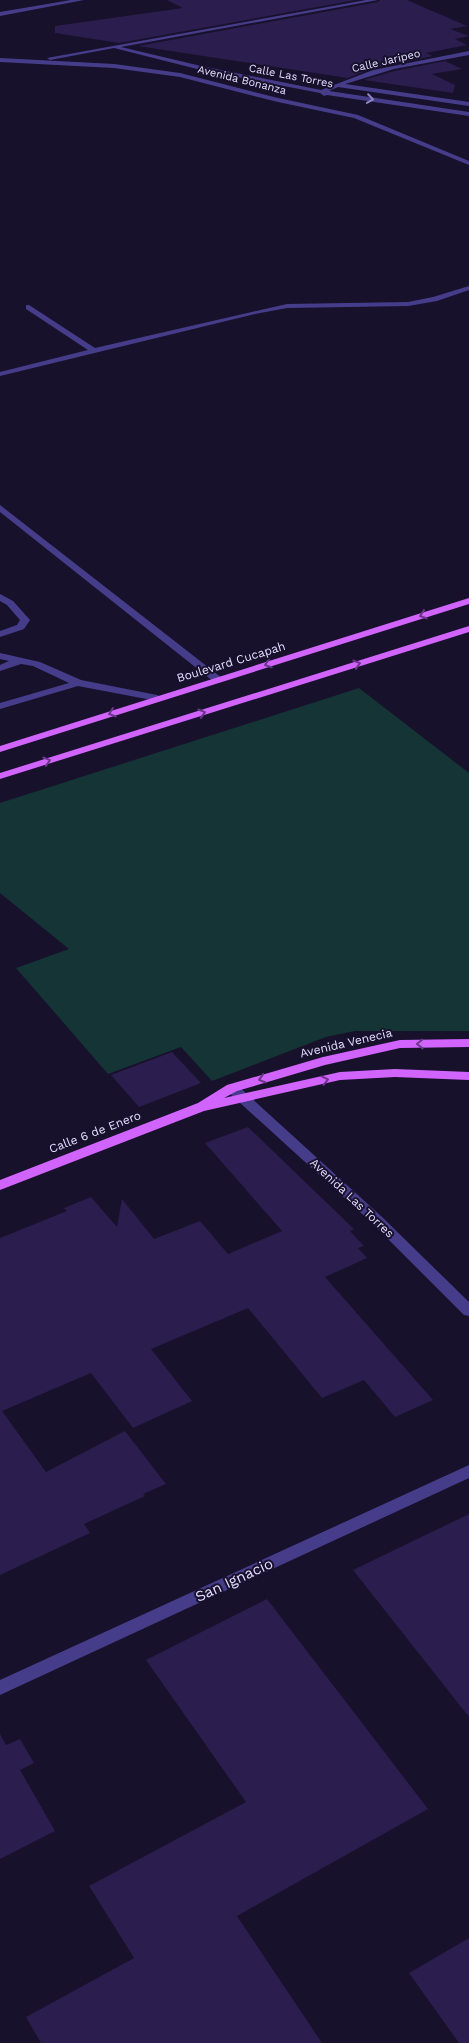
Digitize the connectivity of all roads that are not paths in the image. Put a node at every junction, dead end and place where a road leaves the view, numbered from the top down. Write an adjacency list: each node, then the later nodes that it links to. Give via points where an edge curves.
1 (81, 0): 3 (street)
2 (375, 0): 4 (street)
3 (0, 14)
4 (112, 47): 7 (street); 9 (street, Calle Las Torres)
5 (469, 53): 11 (street, Calle Jaripeo, via 377,71)
6 (0, 60): 7 (street, Avenida Bonanza)
7 (27, 62): 8 (street); 10 (street, Avenida Bonanza, via 114,66)
8 (0, 68)
9 (202, 68): 10 (street); 12 (street, Calle Las Torres)
10 (180, 75): 17 (street, Avenida Bonanza)
11 (337, 84): 12 (street, Calle Jaripeo); 14 (street, Calle Las Torres)
12 (322, 92): 13 (street); 16 (street, Calle Las Torres, one-way to 16)
13 (336, 102)
14 (469, 104)
15 (343, 106): 17 (street)
16 (469, 114)
17 (356, 116): 18 (street, Avenida Bonanza)
18 (469, 163)
19 (469, 288): 21 (street, via 408,304 307,305 255,312)
20 (29, 307): 21 (street)
21 (94, 351): 22 (street)
22 (0, 374)
23 (0, 508): 31 (street)
24 (0, 597): 27 (street, via 25,620 21,627)
25 (469, 600): 31 (main road, Boulevard Cucapah, one-way to 31)
26 (469, 629): 36 (main road, one-way to 26)
27 (0, 634)
28 (0, 656): 29 (street)
29 (21, 660): 30 (street); 32 (street)
30 (0, 668)
31 (218, 680): 33 (main road, Boulevard Cucapah)
32 (78, 683): 33 (street); 34 (street)
33 (157, 698): 35 (main road, Boulevard Cucapah, one-way to 35)
34 (0, 706)
35 (0, 749)
36 (0, 776)
37 (469, 1042): 39 (main road, Avenida Venecia, one-way to 39, via 400,1044 302,1066)
38 (469, 1076): 40 (main road, one-way to 38, via 340,1076 396,1073)
39 (232, 1088): 40 (street, Avenida Las Torres); 41 (main road, Calle 6 de Enero)
40 (244, 1099): 41 (main road, Calle 6 de Enero); 43 (street, Avenida Las Torres, via 377,1220)
41 (201, 1107): 42 (main road, Calle 6 de Enero)
42 (0, 1185)
43 (469, 1311)
44 (469, 1471): 45 (street, San Ignacio)
45 (0, 1688)

